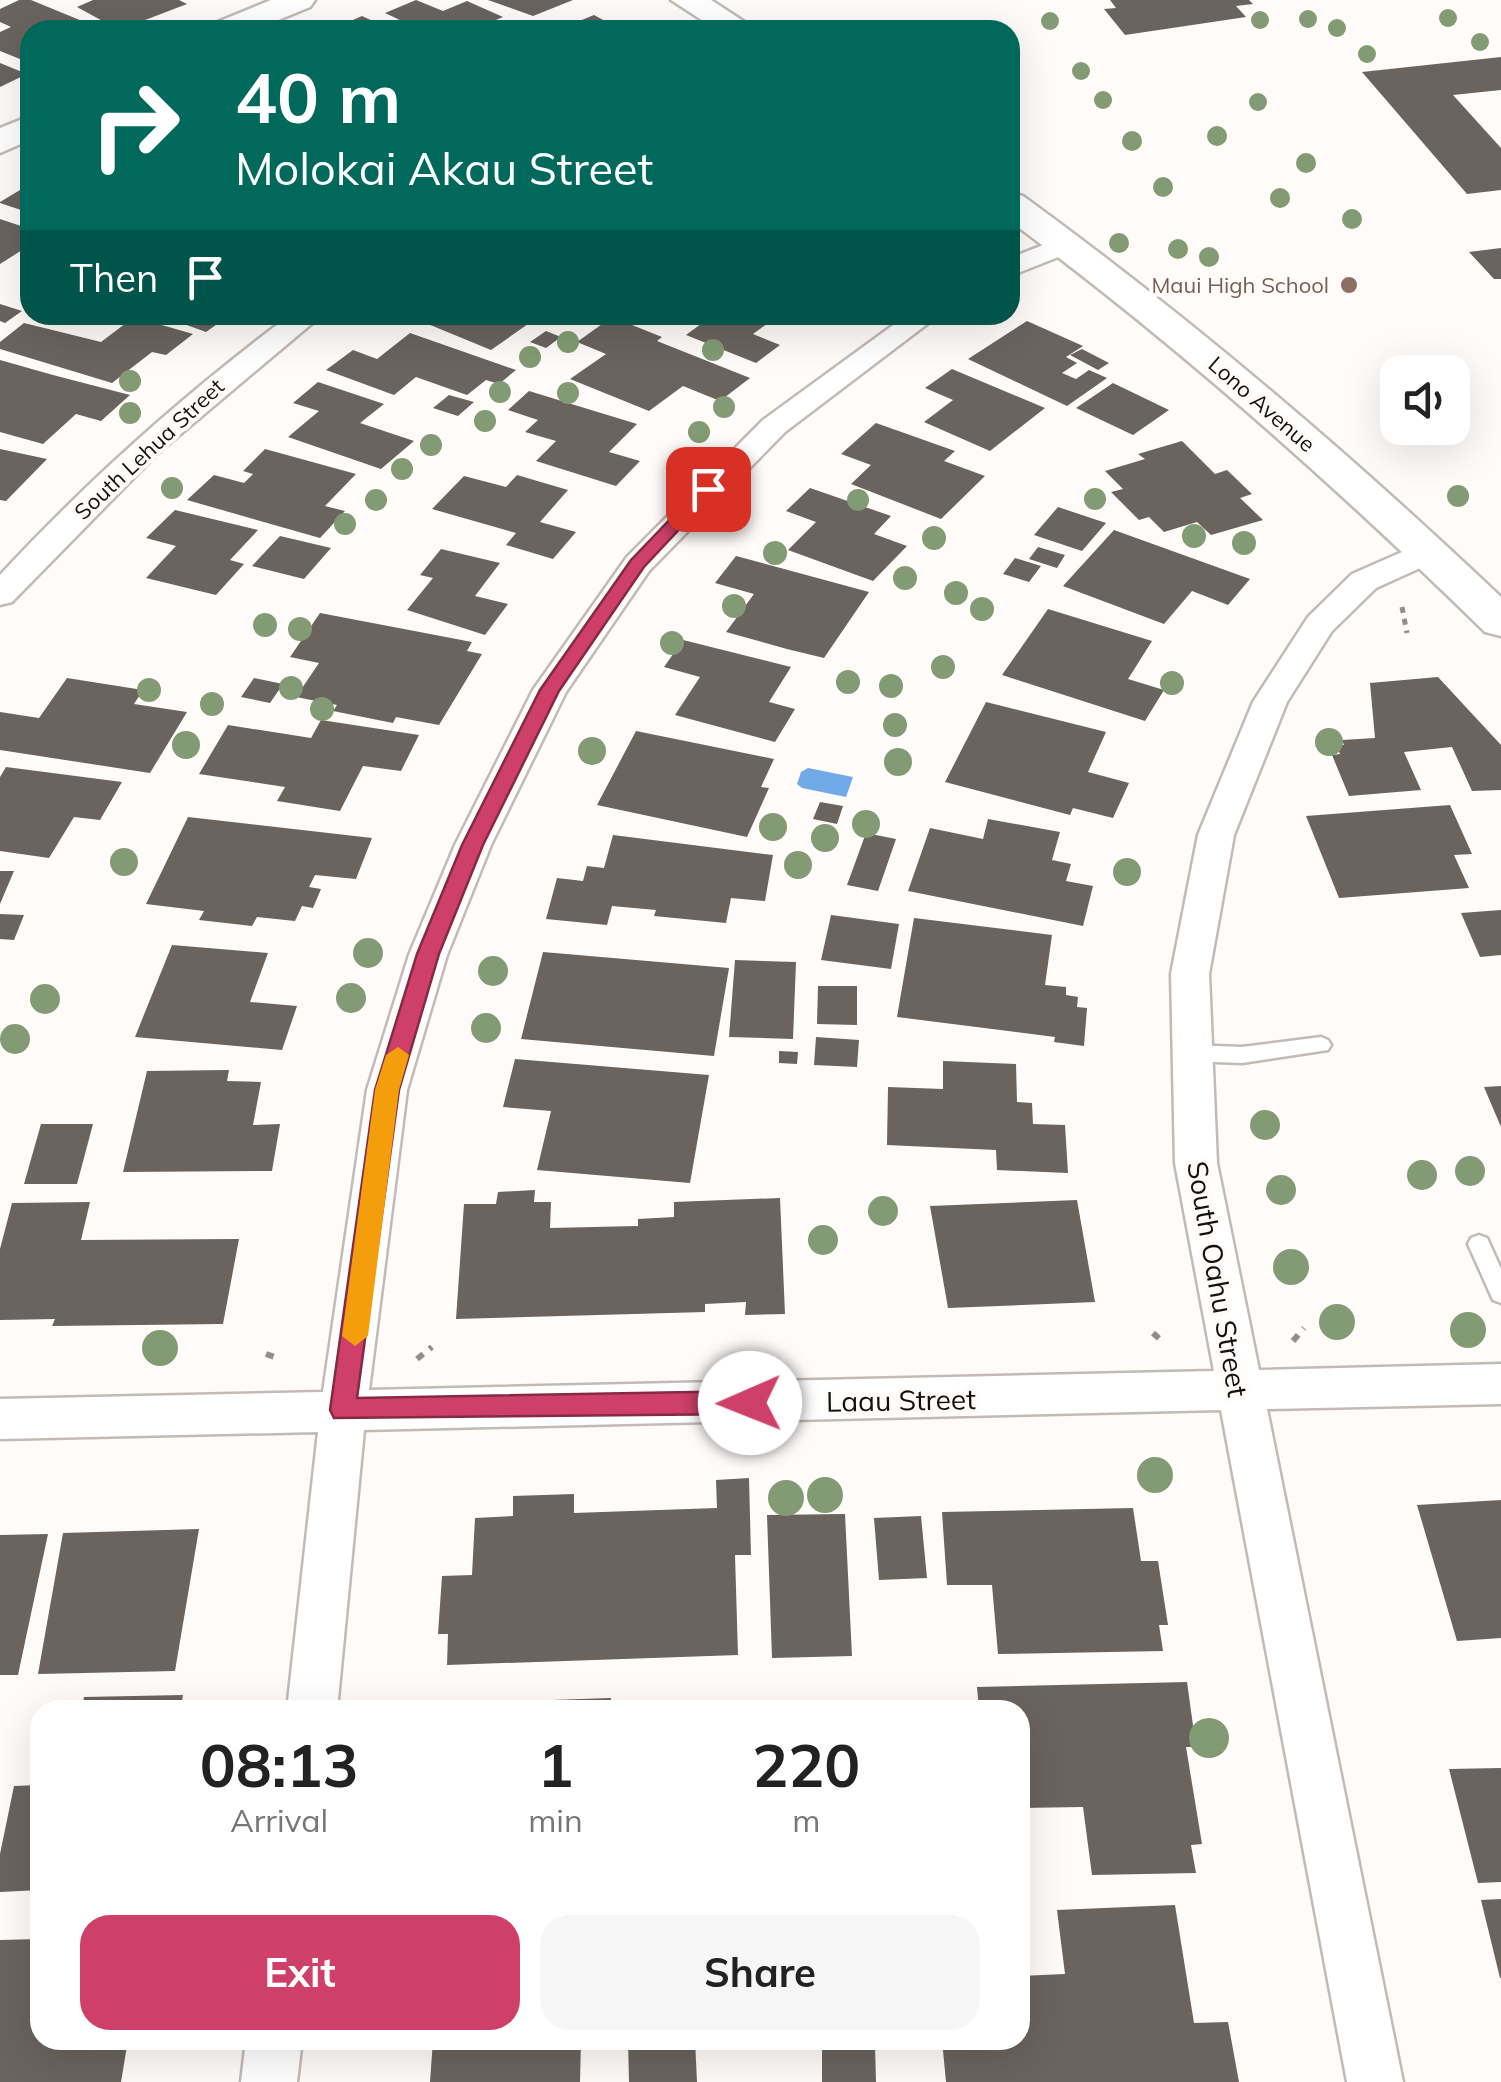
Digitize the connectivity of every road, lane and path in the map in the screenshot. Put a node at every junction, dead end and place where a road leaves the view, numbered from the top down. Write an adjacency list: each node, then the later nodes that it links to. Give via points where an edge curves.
1 (300, 0): 3 (street)
2 (687, 0): 4 (street)
3 (251, 20)
4 (723, 20)
5 (1020, 211): 6 (street, Lono Avenue)
6 (1066, 244): 7 (street); 10 (street, Lono Avenue, via 1171,324)
7 (1020, 264)
8 (295, 325): 11 (street, South Lehua Street, via 191,407)
9 (911, 325): 29 (street, via 774,426 708,489 638,564 550,690 428,954 387,1090)
10 (1430, 552): 13 (street, Lono Avenue); 16 (street, South Oahu Street, via 1364,580 1320,624 1270,702 1216,835 1190,974)
11 (0, 594)
12 (1402, 607): 14 (path)
13 (1501, 622)
14 (1407, 633)
15 (1322, 1045): 16 (lane, via 1242,1055)
16 (1190, 1053): 28 (street, South Oahu Street, via 1196,1163)
17 (1479, 1244): 18 (lane)
18 (1501, 1294)
19 (1304, 1328): 21 (path)
20 (1153, 1333): 22 (path)
21 (1293, 1341)
22 (1164, 1343)
23 (432, 1348): 25 (path)
24 (266, 1354): 26 (path)
25 (417, 1358)
26 (280, 1359)
27 (1501, 1384): 28 (street, Laau Street)
28 (1238, 1391): 29 (street, Laau Street); 34 (street, South Oahu Street)
29 (343, 1410): 30 (street, Laau Street); 31 (street)
30 (0, 1420)
31 (313, 1700)
32 (273, 2050): 33 (street)
33 (269, 2082)
34 (1375, 2082)

